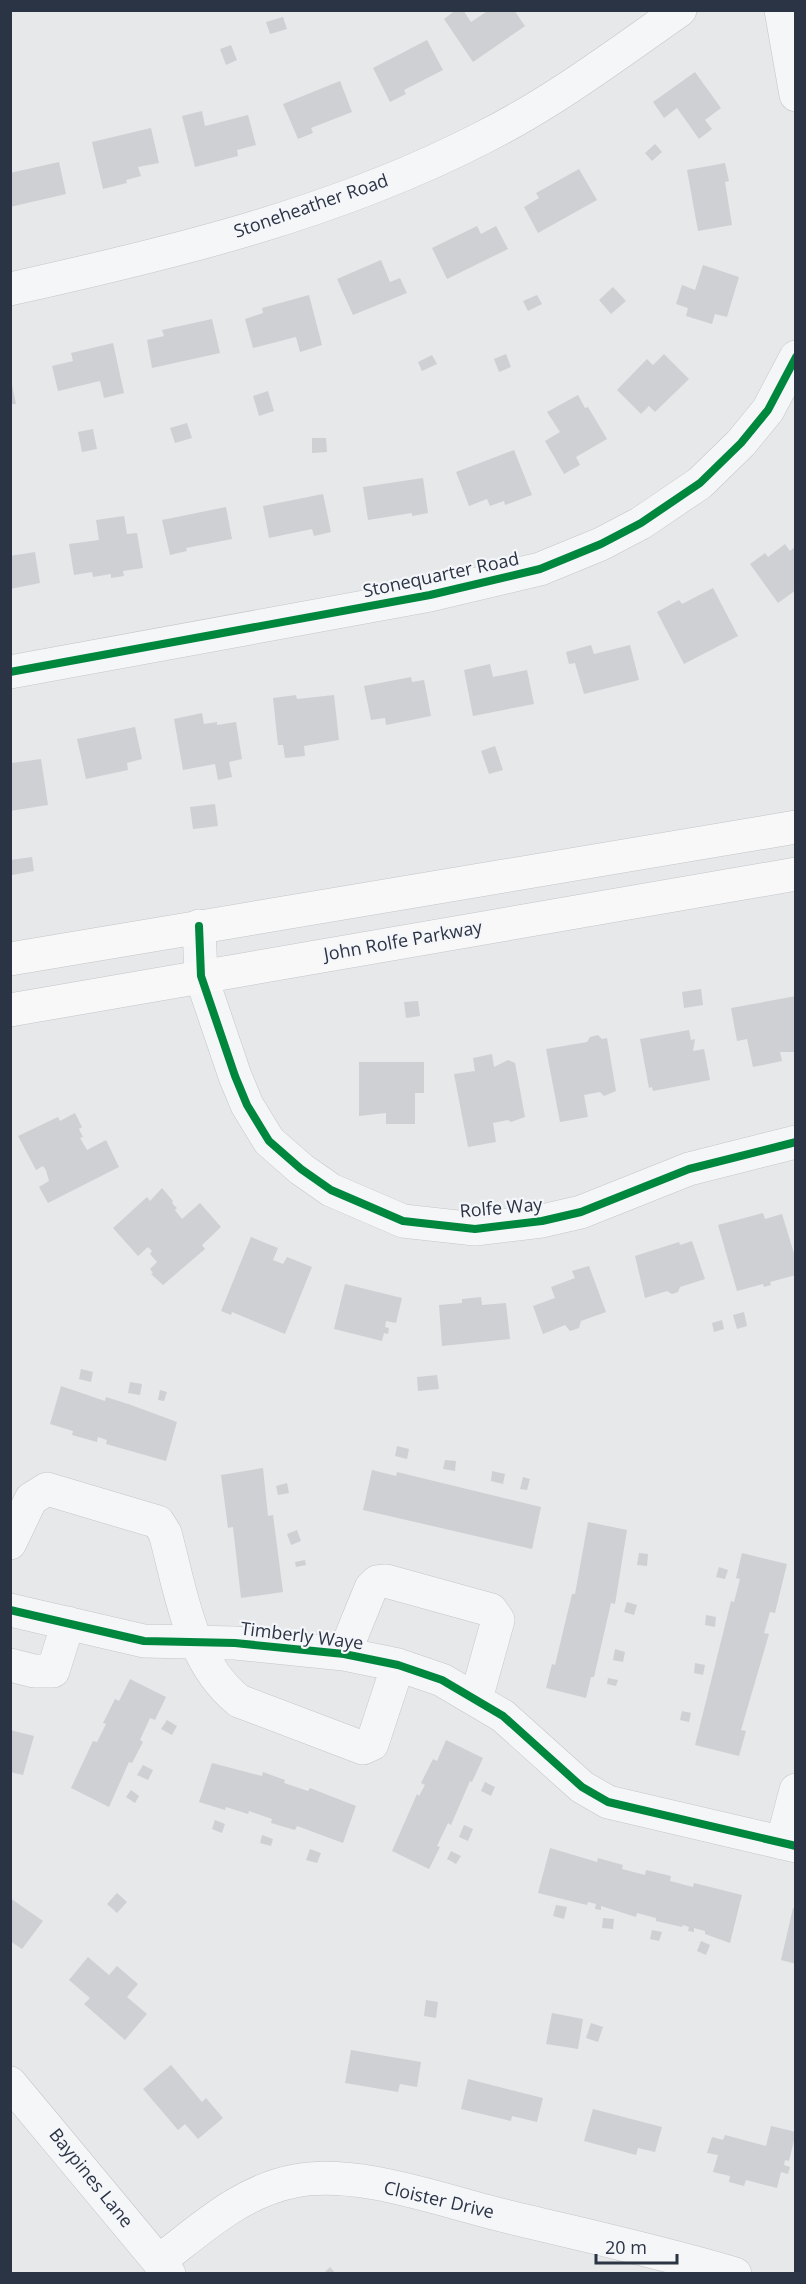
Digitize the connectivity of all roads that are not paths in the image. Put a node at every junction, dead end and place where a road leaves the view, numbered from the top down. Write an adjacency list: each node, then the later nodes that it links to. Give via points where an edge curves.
1 (681, 10): 4 (street, Stoneheather Road, via 572,86 482,138 369,190 264,225)
2 (781, 10): 3 (street)
3 (795, 95)
4 (10, 289)
5 (795, 357): 6 (street, Stonequarter Road, via 768,410 700,483 631,528 540,569 430,595)
6 (10, 672)
7 (795, 827): 9 (main road)
8 (795, 874): 11 (main road, John Rolfe Parkway)
9 (198, 926): 10 (main road); 11 (street, Rolfe Way)
10 (10, 959)
11 (201, 976): 12 (main road, John Rolfe Parkway); 13 (street, Rolfe Way, via 235,1076 269,1141 331,1191 403,1221 475,1229 542,1221 581,1212 689,1169)
12 (10, 1010)
13 (795, 1142)
14 (10, 1543): 17 (street, via 31,1499 47,1489 158,1522 165,1533)
15 (10, 1610): 16 (street, Timberly Waye)
16 (68, 1623): 17 (street, Timberly Waye, via 144,1641); 19 (street, via 53,1671)
17 (195, 1642): 18 (street, Timberly Waye); 20 (street, via 208,1668 239,1701 363,1748 372,1744)
18 (344, 1654): 20 (street, Timberly Waye); 21 (street, via 377,1582 386,1581 491,1610 498,1620)
19 (10, 1665)
20 (398, 1665): 21 (street, Timberly Waye, via 442,1680)
21 (476, 1699): 23 (street, Timberly Waye, via 502,1716 582,1787 608,1802)
22 (795, 1790): 23 (street)
23 (789, 1845)
24 (10, 2083): 25 (street, Baypines Lane)
25 (164, 2267): 26 (street, Cloister Drive, via 231,2206 253,2194 295,2181 331,2178 399,2190)
26 (735, 2274)

